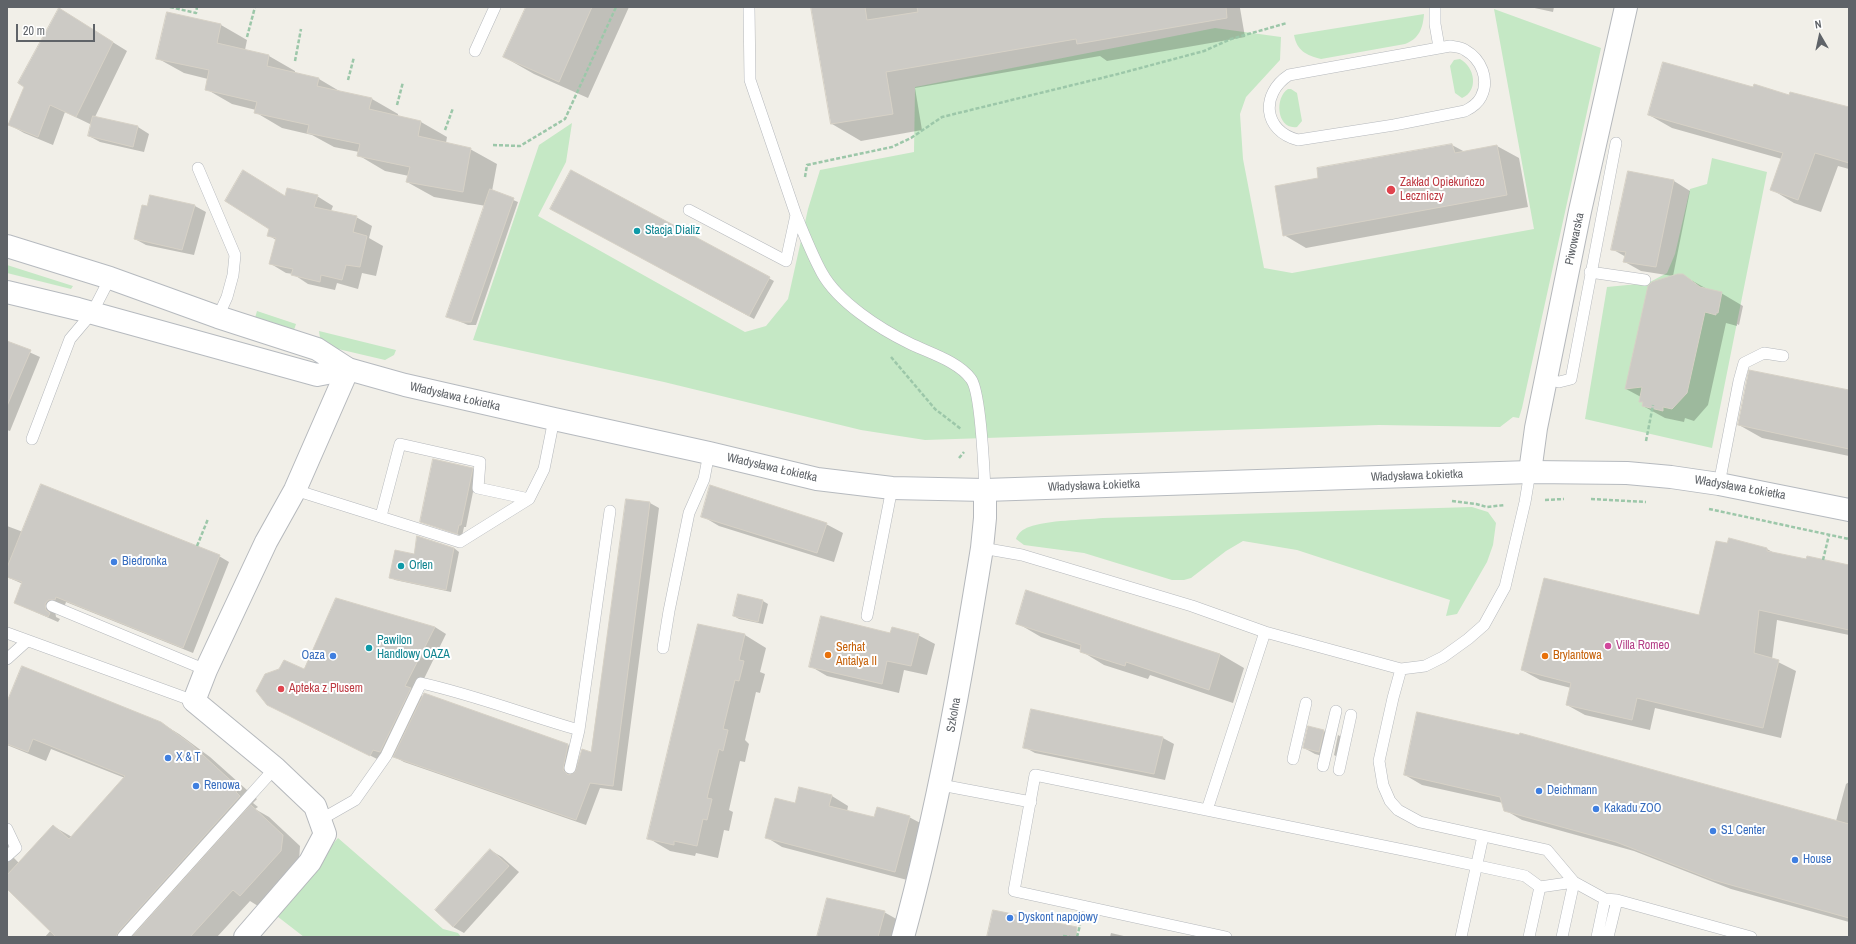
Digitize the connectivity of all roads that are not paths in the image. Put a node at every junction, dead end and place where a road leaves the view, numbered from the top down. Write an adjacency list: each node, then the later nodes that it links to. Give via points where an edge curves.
1 (495, 7): 6 (lane)
2 (749, 7): 10 (lane, via 750,80)
3 (1435, 7): 5 (lane)
4 (1626, 7): 20 (main road, Piwowarska, via 1580,211)
5 (1439, 47): 5 (lane, via 1464,49 1480,63 1484,74 1481,97 1474,106 1465,111 1298,140 1280,132 1270,115 1273,92 1280,81 1289,75)
6 (475, 51)
7 (1616, 143): 12 (lane)
8 (198, 168): 17 (lane, via 235,255 233,275)
9 (689, 210): 10 (lane, via 786,262)
10 (796, 215): 28 (lane, via 822,274 836,293 859,313 907,342 959,366 972,380 978,400)
11 (7, 246): 13 (main road, Władysława Łokietka)
12 (1590, 272): 14 (lane); 20 (lane, via 1571,379 1560,382)
13 (110, 278): 16 (lane); 17 (main road, Władysława Łokietka)
14 (1645, 280)
15 (7, 292): 16 (main road, Władysława Łokietka)
16 (92, 313): 19 (main road, Władysława Łokietka, via 317,375); 22 (lane, via 70,339)
17 (218, 317): 19 (main road, Władysława Łokietka, via 317,349)
18 (1783, 356): 25 (lane, via 1764,353 1744,363)
19 (348, 369): 21 (main road, Władysława Łokietka, via 405,385); 27 (main road)
20 (1546, 379): 24 (main road, Piwowarska)
21 (554, 419): 23 (main road, Władysława Łokietka); 29 (lane, via 544,469)
22 (32, 439)
23 (709, 453): 26 (main road, Władysława Łokietka, via 817,479); 39 (lane, via 704,479 690,513)
24 (1530, 472): 25 (main road, Władysława Łokietka, via 1627,473); 28 (main road, Władysława Łokietka); 41 (lane, via 1505,588 1484,625 1443,657 1425,666)
25 (1719, 484): 30 (main road, Władysława Łokietka)
26 (892, 488): 28 (main road, Władysława Łokietka); 35 (lane)
27 (295, 490): 32 (lane); 42 (main road, via 266,542)
28 (985, 490): 33 (main road, Szkolna)
29 (529, 498): 32 (lane, via 460,542); 32 (lane, via 478,488 480,462 400,444)
30 (1849, 510)
31 (610, 511): 47 (lane)
32 (381, 516)
33 (982, 548): 36 (lane, via 1022,554 1192,606); 53 (main road, Szkolna)
34 (52, 606): 42 (lane)
35 (867, 616)
36 (1265, 632): 41 (lane); 55 (lane)
37 (7, 633): 38 (lane)
38 (27, 641): 40 (lane); 43 (lane)
39 (663, 648)
40 (7, 659)
41 (1401, 669): 58 (lane, via 1379,762 1383,785 1390,801 1398,810 1420,822)
42 (206, 670): 43 (main road)
43 (194, 701): 50 (main road)
44 (1306, 703): 48 (lane)
45 (1336, 711): 49 (lane)
46 (1351, 715): 52 (lane)
47 (578, 730): 51 (lane); 56 (lane, via 449,689 421,683 386,756 355,800)
48 (1293, 759)
49 (1323, 766)
50 (275, 768): 56 (main road, via 315,806); 65 (lane)
51 (570, 768)
52 (1339, 770)
53 (941, 785): 54 (lane); 67 (main road, Szkolna)
54 (1031, 802): 55 (lane, via 1035,775); 68 (lane, via 1014,891)
55 (1207, 810): 60 (lane)
56 (320, 820): 66 (main road, via 325,834 310,862)
57 (7, 829): 59 (lane, via 16,848)
58 (1483, 836): 60 (lane); 61 (lane, via 1547,850)
59 (7, 856)
60 (1476, 866): 62 (lane, via 1525,876); 69 (lane)
61 (1574, 882): 62 (lane); 63 (lane); 71 (lane)
62 (1540, 887): 70 (lane)
63 (1605, 899): 64 (lane); 72 (lane)
64 (1617, 900): 73 (lane); 74 (lane)
65 (123, 937)
66 (245, 937)
67 (903, 937)
68 (1226, 937)
69 (1461, 937)
70 (1529, 937)
71 (1562, 937)
72 (1597, 937)
73 (1608, 937)
74 (1751, 937)

